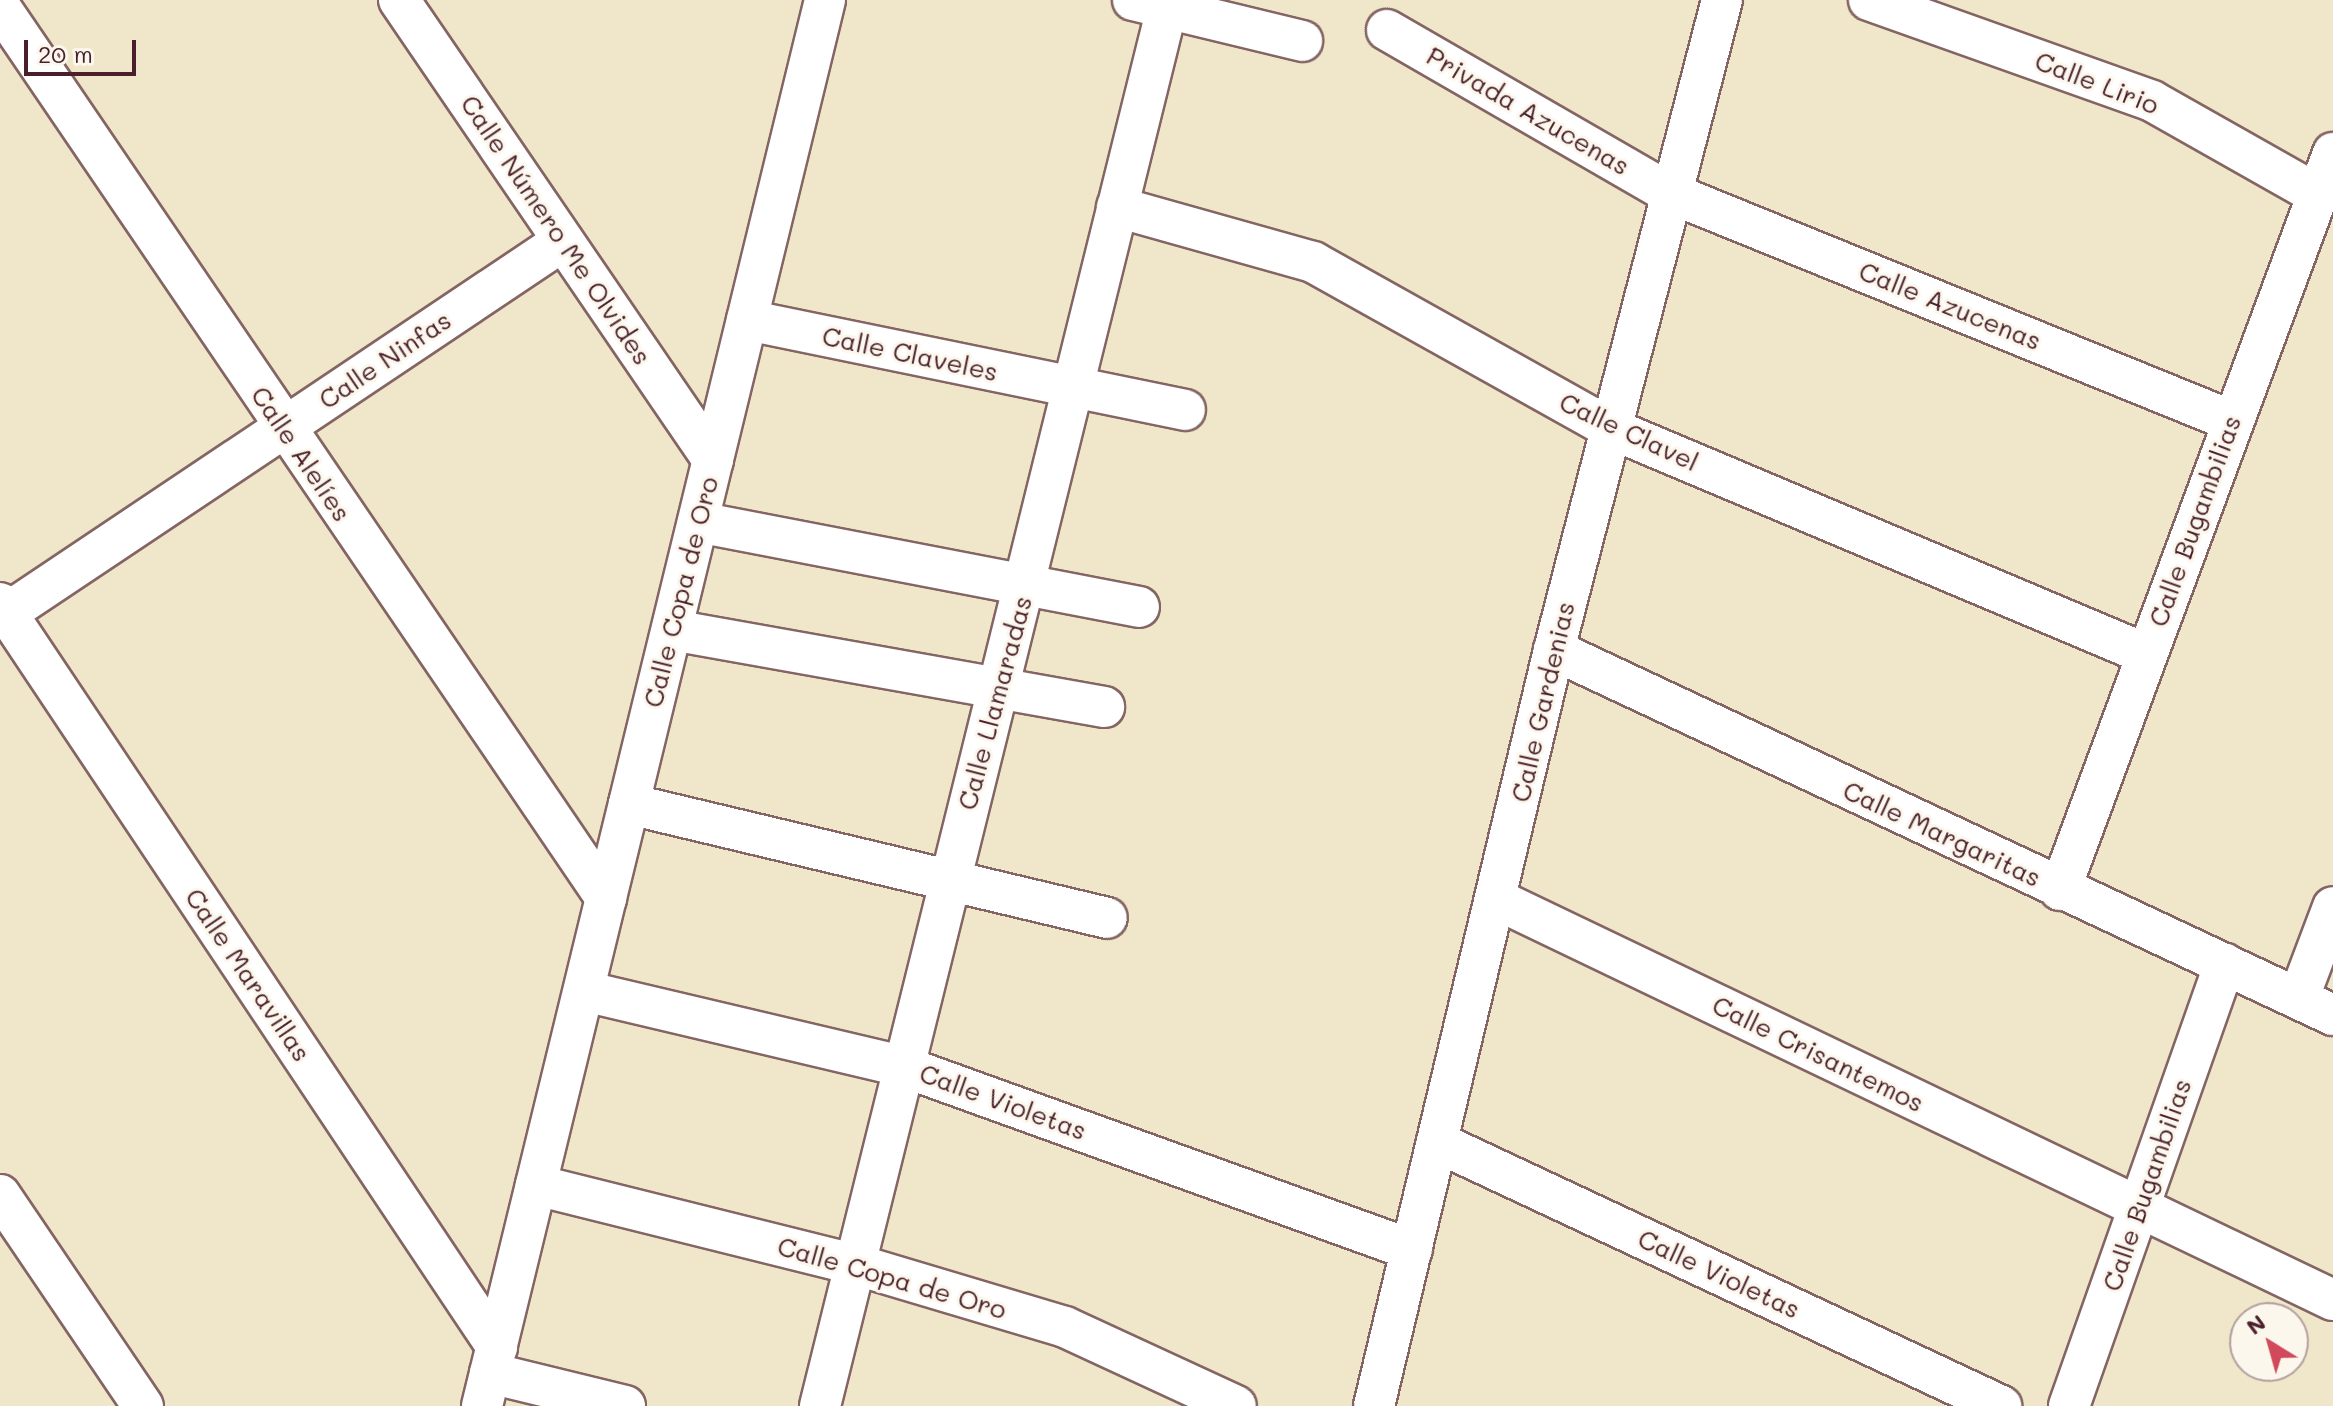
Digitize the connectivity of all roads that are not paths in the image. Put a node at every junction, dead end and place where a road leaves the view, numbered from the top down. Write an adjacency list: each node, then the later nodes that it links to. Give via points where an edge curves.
1 (399, 0): 14 (street, Calle Número Me Olvides)
2 (795, 0): 7 (street)
3 (1722, 0): 11 (street, Calle Gardenias)
4 (1869, 0): 12 (street, Calle Lirio, via 2152,101)
5 (1156, 3): 9 (street); 13 (street, Calle Llamaradas)
6 (0, 7): 19 (street, Calle Alelíes)
7 (821, 17): 15 (street, Calle Copa de Oro)
8 (1387, 30): 11 (street, Privada Azucenas)
9 (1302, 41)
10 (2333, 152): 12 (street, Calle Bugambilias)
11 (1668, 192): 18 (street, Calle Azucenas); 20 (street, Calle Gardenias)
12 (2313, 192): 18 (street, Calle Bugambilias)
13 (1117, 207): 16 (street, Calle Llamaradas); 20 (street, Calle Clavel, via 1313,262)
14 (563, 241): 19 (street, Calle Ninfas); 21 (street, Calle Número Me Olvides)
15 (747, 320): 16 (street, Calle Claveles); 21 (street, Calle Copa de Oro)
16 (1073, 388): 17 (street, Calle Claveles); 23 (street, Calle Llamaradas)
17 (1185, 410)
18 (2232, 421): 28 (street, Calle Bugambilias)
19 (283, 429): 25 (street, Calle Ninfas); 34 (street, Calle Alelíes)
20 (1612, 429): 27 (street, Calle Gardenias); 28 (street, Calle Clavel)
21 (713, 460): 22 (street, Calle Copa de Oro)
22 (698, 522): 23 (street); 26 (street, Calle Copa de Oro)
23 (1027, 581): 24 (street); 29 (street, Calle Llamaradas)
24 (1139, 607)
25 (3, 608): 49 (street, Calle Maravillas)
26 (672, 630): 29 (street); 31 (street, Calle Copa de Oro)
27 (1554, 650): 33 (street, Calle Margaritas); 35 (street, Calle Gardenias)
28 (2146, 654): 33 (street, Calle Bugambilias)
29 (1001, 688): 30 (street); 32 (street, Calle Llamaradas)
30 (1104, 707)
31 (629, 804): 32 (street); 34 (street, Calle Copa de Oro)
32 (947, 881): 37 (street); 41 (street, Calle Llamaradas)
33 (2060, 890): 38 (street, Calle Margaritas)
34 (606, 898): 39 (street, Calle Copa de Oro)
35 (1498, 900): 42 (street, Calle Gardenias); 45 (street, Calle Crisantemos)
36 (2333, 907): 40 (street)
37 (1107, 918)
38 (2225, 964): 40 (street, Calle Margaritas); 45 (street, Calle Bugambilias)
39 (584, 991): 41 (street, Calle Violetas); 43 (street, Calle Copa de Oro)
40 (2316, 1006)
41 (902, 1066): 46 (street, Calle Violetas); 47 (street, Calle Llamaradas)
42 (1437, 1142): 46 (street, Calle Gardenias); 55 (street, Calle Violetas)
43 (536, 1185): 47 (street, Calle Copa de Oro); 49 (street, Calle Copa de Oro)
44 (0, 1195): 50 (street)
45 (2139, 1207): 48 (street, Calle Crisantemos); 56 (street, Calle Bugambilias)
46 (1412, 1250): 54 (street, Calle Gardenias)
47 (854, 1264): 52 (street, Calle Llamaradas); 53 (street, Calle Copa de Oro, via 1065,1327)
48 (2333, 1300)
49 (490, 1375): 51 (street)
50 (143, 1406)
51 (625, 1406)
52 (820, 1406)
53 (1236, 1406)
54 (1374, 1406)
55 (2001, 1406)
56 (2069, 1406)

